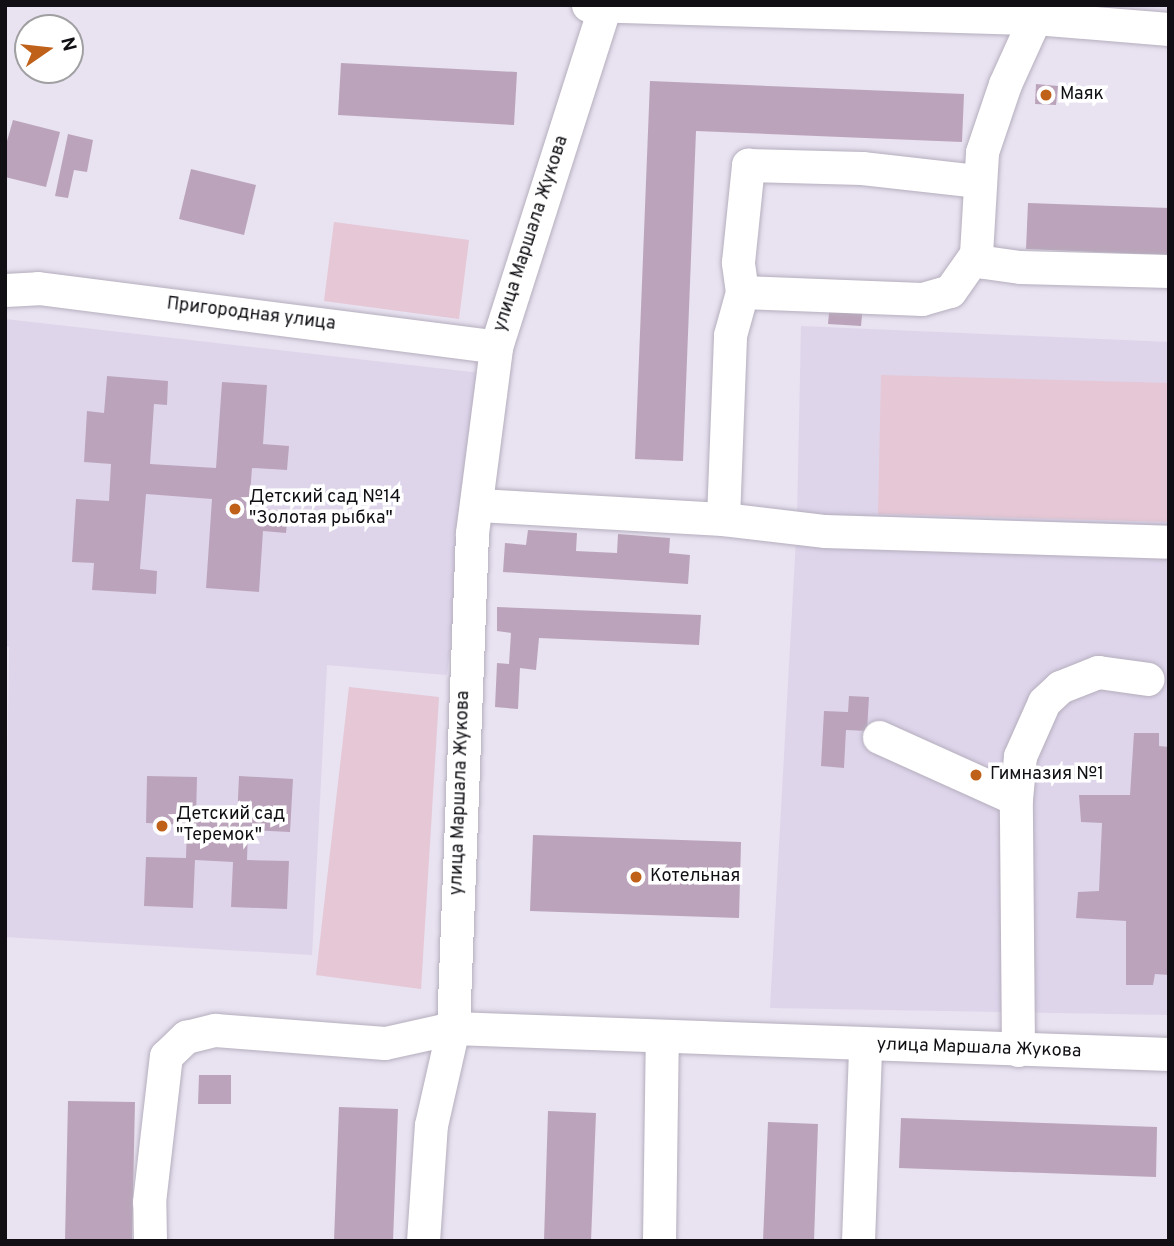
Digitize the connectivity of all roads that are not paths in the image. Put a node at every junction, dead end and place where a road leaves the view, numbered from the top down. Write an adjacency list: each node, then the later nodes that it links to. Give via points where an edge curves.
1 (596, 7): 2 (street, улица Маршала Жукова); 9 (street, улица Маршала Жукова)
2 (1035, 18): 3 (street, улица Маршала Жукова); 4 (street, via 1005,84)
3 (1169, 29)
4 (978, 181): 5 (street); 8 (street, via 862,168 748,165 737,262)
5 (976, 254): 6 (street, via 984,262 1020,267); 8 (street, via 950,290 922,299)
6 (1169, 271)
7 (5, 290): 9 (street, Пригородная улица, via 38,288)
8 (742, 292): 11 (street, via 730,335)
9 (496, 347): 10 (street, улица Маршала Жукова)
10 (478, 505): 11 (street); 16 (street, улица Маршала Жукова, via 472,533 461,749)
11 (723, 519): 12 (street, via 825,531)
12 (1169, 542)
13 (1148, 679): 15 (street, via 1098,672 1060,687 1044,702 1020,756)
14 (879, 737): 15 (street)
15 (1016, 799): 19 (street)
16 (453, 1028): 17 (street, улица Маршала Жукова); 21 (street, улица Маршала Жукова, via 385,1044 215,1030 186,1037 166,1056 149,1202); 22 (street, via 431,1125)
17 (662, 1038): 18 (street, улица Маршала Жукова); 23 (street)
18 (865, 1046): 19 (street, улица Маршала Жукова); 24 (street)
19 (1018, 1050): 20 (street, улица Маршала Жукова)
20 (1169, 1054)
21 (150, 1241)
22 (423, 1241)
23 (659, 1241)
24 (858, 1241)

